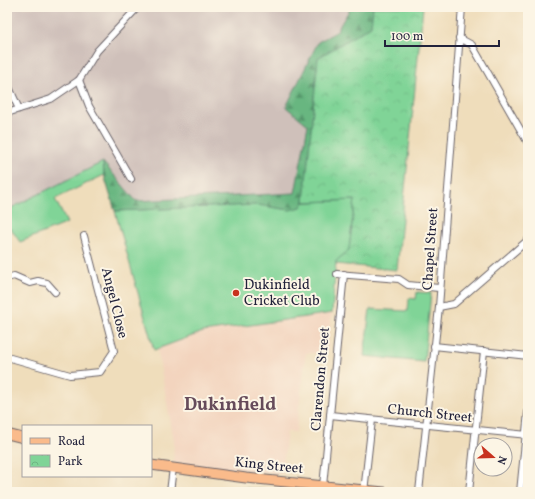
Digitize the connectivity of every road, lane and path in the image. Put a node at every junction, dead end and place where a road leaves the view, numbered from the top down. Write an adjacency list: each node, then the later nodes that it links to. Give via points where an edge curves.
1 (138, 7): 4 (street, via 97,51)
2 (462, 7): 3 (street, Chapel Street)
3 (458, 38): 8 (street, via 472,45); 16 (street, Chapel Street)
4 (79, 80): 6 (street, via 51,99); 10 (street, via 89,106)
5 (7, 83): 6 (street)
6 (19, 109): 7 (street)
7 (7, 113)
8 (525, 132): 9 (street)
9 (528, 143)
10 (131, 179)
11 (84, 236): 22 (street, Angel Close, via 114,351 100,372 70,375)
12 (528, 240): 18 (street, via 454,304)
13 (337, 274): 14 (street)
14 (344, 274): 16 (street, via 399,279 408,285); 24 (street, Clarendon Street)
15 (7, 278): 17 (street, via 14,276 30,283 47,283)
16 (440, 288): 18 (street, Chapel Street)
17 (56, 292)
18 (439, 307): 19 (street, Chapel Street)
19 (434, 346): 20 (street); 26 (street, Chapel Street)
20 (484, 351): 21 (street); 27 (street)
21 (528, 356)
22 (7, 358)
23 (528, 412): 29 (street)
24 (330, 415): 25 (street, Church Street); 33 (street, Clarendon Street)
25 (372, 420): 26 (street, Church Street); 34 (street)
26 (426, 425): 27 (street, Church Street); 37 (street, Chapel Street)
27 (475, 430): 29 (street, Church Street); 38 (street)
28 (7, 434): 30 (main road)
29 (527, 435): 39 (street)
30 (22, 438)
31 (152, 465): 32 (main road, King Street)
32 (173, 468): 33 (main road, King Street); 35 (street)
33 (323, 486): 34 (main road, King Street)
34 (364, 491): 36 (main road, King Street)
35 (170, 492)
36 (384, 492)
37 (418, 492)
38 (469, 492)
39 (520, 492)

